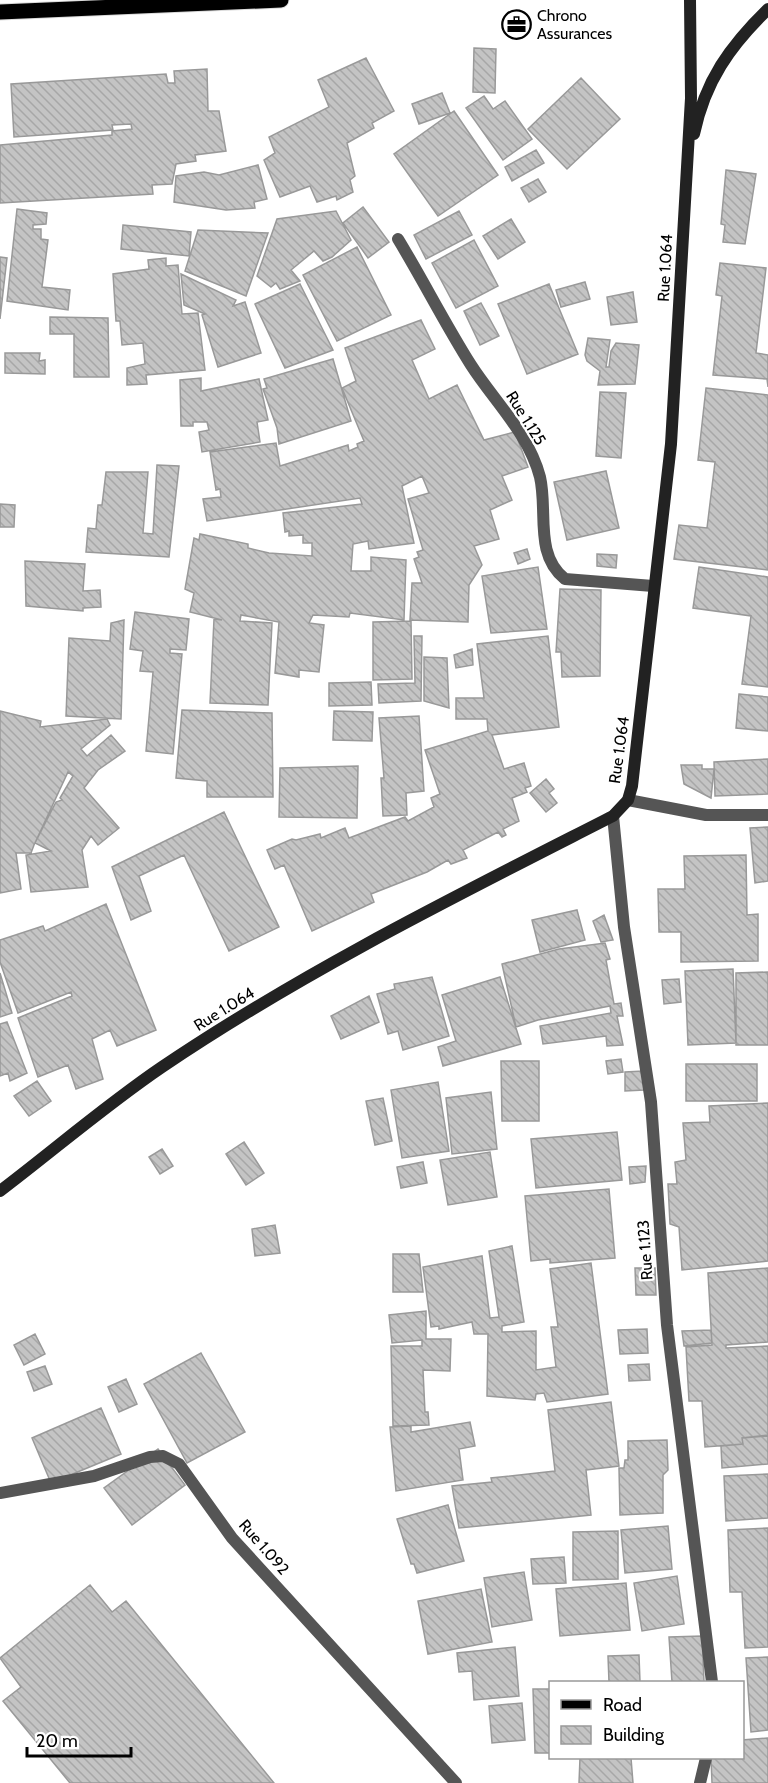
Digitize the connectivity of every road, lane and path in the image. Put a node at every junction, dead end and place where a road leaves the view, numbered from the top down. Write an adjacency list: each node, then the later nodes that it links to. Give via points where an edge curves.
1 (274, 0): 2 (main road); 5 (main road)
2 (281, 0)
3 (690, 0): 6 (main road, Rue 1.064)
4 (768, 9): 6 (main road, via 726,54 697,122)
5 (0, 12)
6 (686, 173): 8 (main road, Rue 1.064, via 671,444)
7 (398, 239): 8 (street, Rue 1.125, via 471,364 527,445 540,477 547,556 555,572 565,579)
8 (653, 586): 9 (main road, Rue 1.064, via 639,738)
9 (628, 800): 10 (street, via 706,815); 11 (main road, Rue 1.064)
10 (768, 815)
11 (613, 816): 12 (main road, Rue 1.064, via 425,913 246,1014 161,1068); 14 (street, Rue 1.123, via 624,927 651,1102 667,1325)
12 (0, 1191)
13 (0, 1493): 16 (street, Rue 1.092, via 94,1476 150,1457 163,1456 179,1464 232,1538)
14 (712, 1681)
15 (706, 1759): 17 (street)
16 (456, 1783)
17 (700, 1783)

